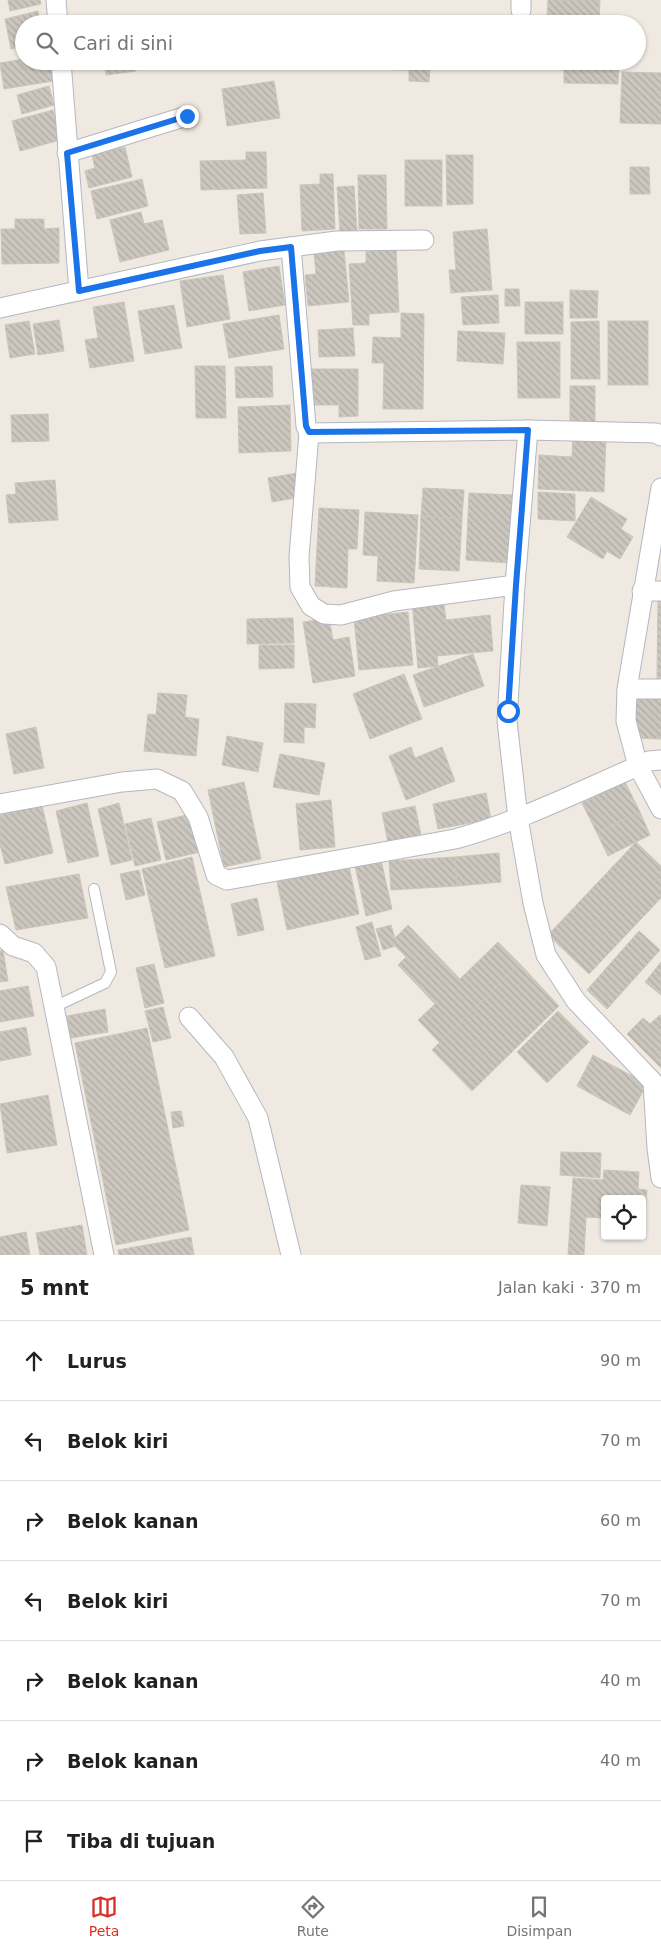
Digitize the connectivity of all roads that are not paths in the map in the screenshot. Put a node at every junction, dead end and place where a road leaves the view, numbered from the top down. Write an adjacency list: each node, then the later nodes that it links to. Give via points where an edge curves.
1 (56, 0): 2 (street)
2 (57, 15)
3 (62, 70): 5 (street)
4 (187, 116): 5 (street)
5 (67, 153): 8 (street)
6 (424, 240): 7 (street, via 337,241)
7 (291, 247): 8 (street); 11 (street)
8 (79, 291): 9 (street)
9 (0, 308)
10 (528, 430): 11 (street); 12 (street); 14 (street)
11 (309, 432): 14 (street, via 299,558 300,587 312,606 324,614 341,615 394,601)
12 (661, 436)
13 (661, 488): 15 (street)
14 (516, 585): 23 (street, via 507,722)
15 (642, 591): 16 (street); 18 (street)
16 (661, 591)
17 (661, 689): 18 (street)
18 (626, 690): 20 (street, via 626,721)
19 (661, 760): 20 (street)
20 (638, 766): 22 (street); 23 (street)
21 (0, 804): 23 (street, via 156,779 182,791 198,817 216,875 227,880 455,839)
22 (661, 809)
23 (518, 818): 28 (street, via 546,954 576,1001 653,1082)
24 (94, 889): 26 (lane, via 111,972 105,983)
25 (0, 934): 26 (street, via 13,946 34,953 46,967)
26 (54, 1007): 29 (street)
27 (189, 1017): 30 (street, via 224,1057 258,1118)
28 (661, 1178)
29 (104, 1255)
30 (291, 1255)

